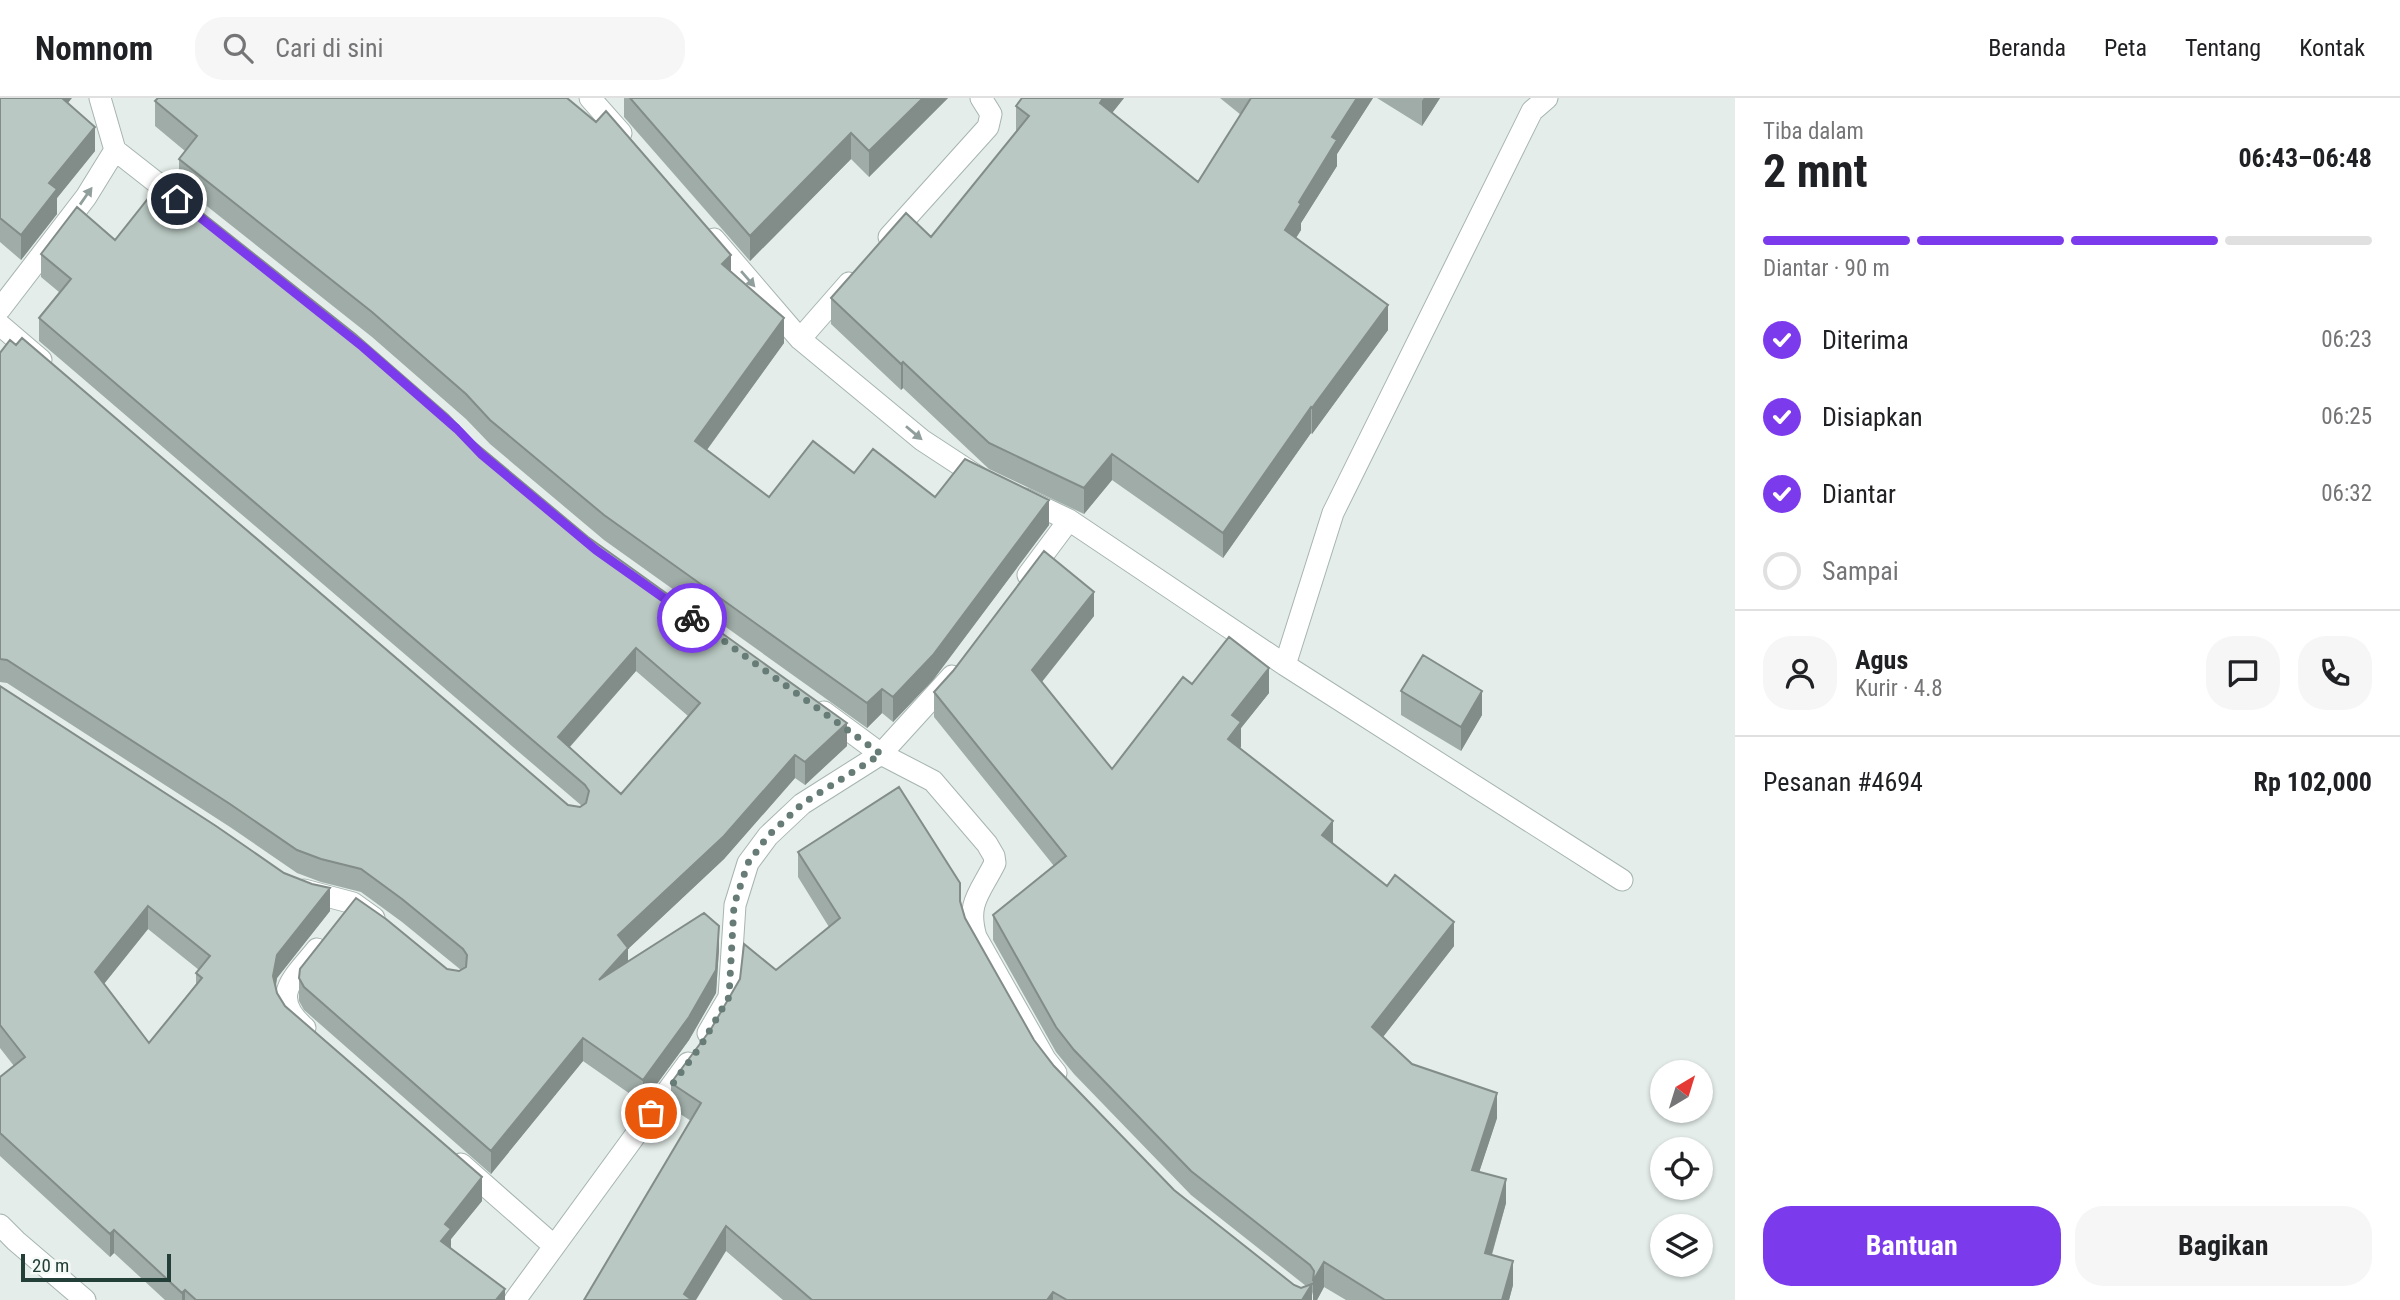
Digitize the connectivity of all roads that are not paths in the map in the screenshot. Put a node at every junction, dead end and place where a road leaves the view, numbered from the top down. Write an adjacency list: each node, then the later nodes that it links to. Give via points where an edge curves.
1 (100, 98): 5 (street)
2 (590, 98): 6 (street)
3 (981, 98): 9 (street, via 991,114 988,127)
4 (1547, 98): 18 (street, via 1532,111 1333,513)
5 (116, 150): 7 (street); 11 (street, one-way to 5)
6 (636, 150)
7 (191, 210)
8 (700, 223): 13 (street, one-way to 13)
9 (880, 248)
10 (862, 268): 13 (street)
11 (0, 309)
12 (0, 325): 14 (street)
13 (800, 339): 15 (street, one-way to 15, via 922,440 982,480)
14 (52, 370)
15 (1069, 520): 16 (street); 18 (street)
16 (1016, 591)
17 (966, 658): 20 (street)
18 (1285, 665): 22 (street)
19 (810, 702): 20 (street)
20 (881, 754): 26 (street, via 933,781 994,856 995,863 972,909 976,937 1045,1059); 29 (street, via 802,804 748,863 734,905 729,997 700,1047)
21 (282, 879): 23 (street, via 317,895)
22 (1622, 880)
23 (353, 903): 24 (street); 25 (street, via 288,986 287,1010)
24 (394, 932)
25 (315, 1037)
26 (1074, 1093)
27 (450, 1155): 29 (street)
28 (0, 1225): 30 (street)
29 (554, 1245): 31 (street)
30 (85, 1300)
31 (515, 1300)

